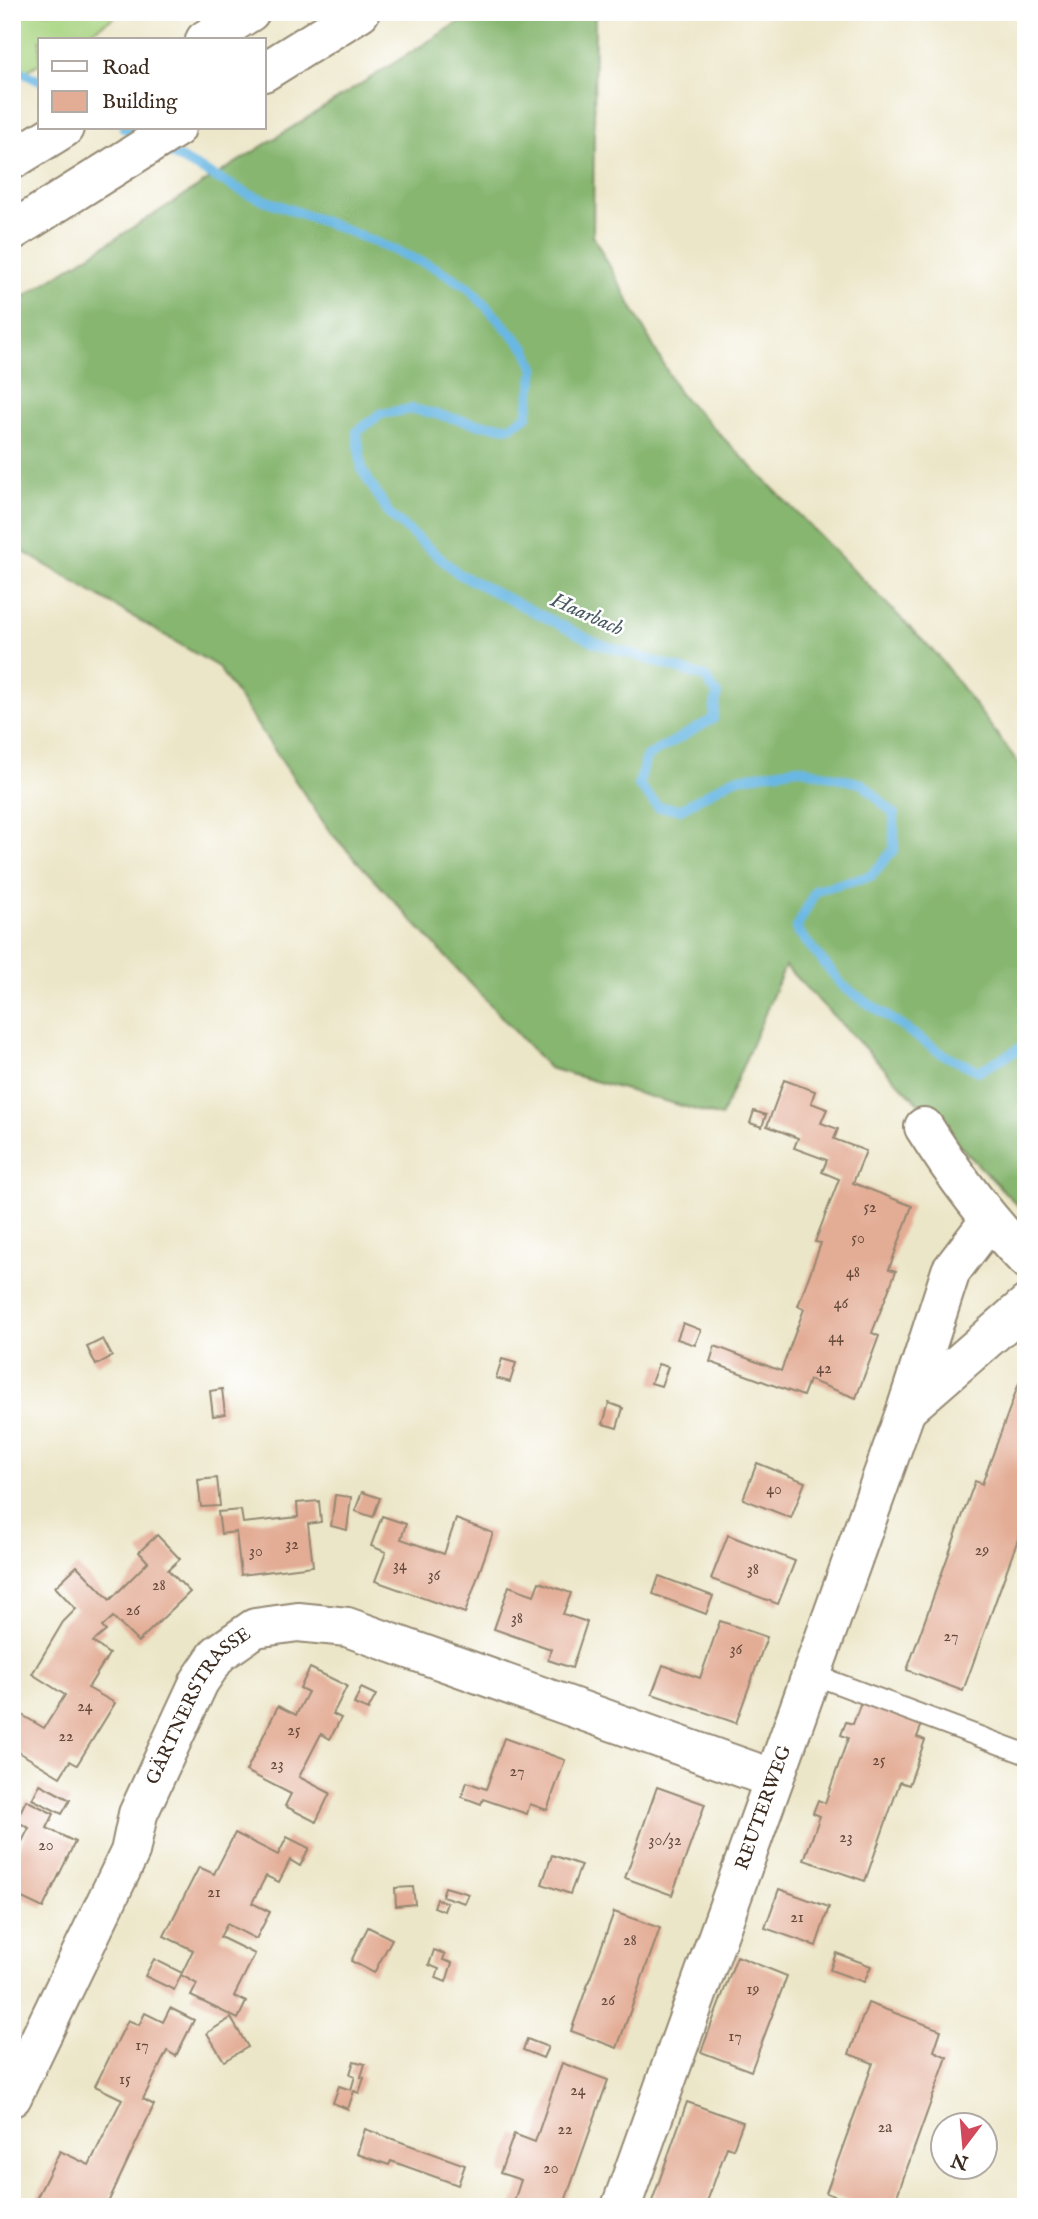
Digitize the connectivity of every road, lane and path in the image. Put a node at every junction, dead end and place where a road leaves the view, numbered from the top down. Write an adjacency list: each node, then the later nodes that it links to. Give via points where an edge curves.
1 (250, 12): 3 (main road)
2 (360, 12): 4 (main road)
3 (208, 38)
4 (266, 71)
5 (61, 130): 7 (main road)
6 (173, 130): 8 (main road)
7 (12, 160)
8 (12, 231)
9 (923, 1127): 10 (main road)
10 (989, 1221): 11 (main road); 13 (main road, REUTERWEG, via 951,1272)
11 (1026, 1259)
12 (1026, 1305): 13 (main road, REUTERWEG)
13 (906, 1410): 14 (main road, REUTERWEG)
14 (812, 1674): 15 (lane); 16 (main road, REUTERWEG)
15 (1026, 1754)
16 (774, 1779): 17 (main road, GÄRTNERSTRASSE, via 347,1628 298,1622 255,1628 218,1654 199,1682 138,1814 130,1852); 18 (main road, REUTERWEG)
17 (12, 2097)
18 (621, 2207)

